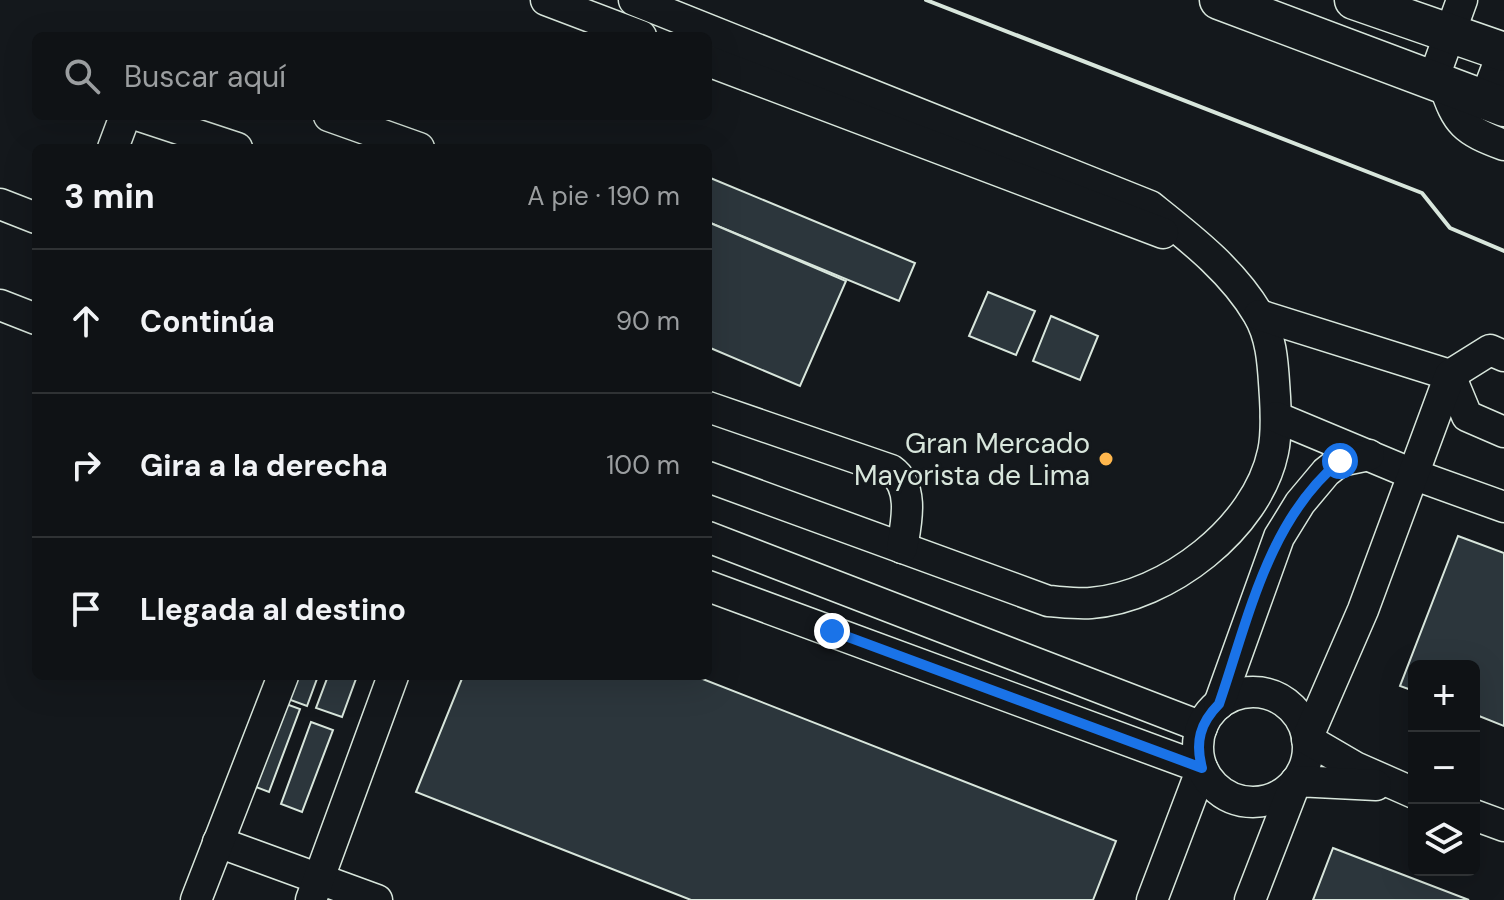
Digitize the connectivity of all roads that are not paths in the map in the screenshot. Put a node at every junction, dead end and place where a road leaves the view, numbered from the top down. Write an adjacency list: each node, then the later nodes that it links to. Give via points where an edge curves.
1 (546, 0): 6 (street)
2 (634, 0): 20 (street, via 1150,206)
3 (1219, 0): 9 (main road)
4 (1373, 3): 5 (main road)
5 (1456, 17): 7 (main road); 9 (street)
6 (630, 32)
7 (1504, 51): 10 (street)
8 (712, 63): 20 (street)
9 (1438, 82): 10 (main road); 17 (street, via 1453,113 1471,131)
10 (1494, 103)
11 (124, 120): 14 (street)
12 (152, 120): 15 (street)
13 (340, 120): 16 (street)
14 (114, 144)
15 (225, 144)
16 (408, 144)
17 (1504, 145)
18 (0, 204): 19 (street)
19 (32, 216)
20 (1203, 248): 22 (street)
21 (0, 305): 23 (street)
22 (1259, 315): 25 (street); 27 (street, via 1272,352)
23 (32, 317)
24 (1504, 356): 25 (street, via 1490,350)
25 (1450, 375): 28 (street, via 1467,416); 30 (street)
26 (712, 408): 34 (street, via 891,470 908,510)
27 (1276, 417): 29 (street); 34 (street, via 1273,452 1261,486 1235,524 1205,555 1128,595 1091,603 1048,601)
28 (1504, 432)
29 (1369, 455): 30 (street); 38 (street, via 1340,461 1326,472 1279,537)
30 (1415, 475): 32 (street); 39 (street)
31 (712, 478): 34 (street)
32 (1504, 507)
33 (712, 538): 38 (street)
34 (902, 548)
35 (712, 587): 40 (street)
36 (281, 680): 46 (street)
37 (392, 680): 47 (street)
38 (1210, 715): 39 (street, via 1242,693 1267,694 1290,706); 40 (street, via 1198,755)
39 (1307, 739): 41 (street, via 1306,761); 42 (street)
40 (1202, 768): 41 (street, via 1219,791 1246,802 1274,798); 50 (street)
41 (1296, 781): 43 (street); 51 (street)
42 (1408, 791)
43 (1408, 792)
44 (1480, 817): 45 (street)
45 (1504, 826)
46 (218, 842): 47 (street); 48 (street)
47 (315, 889): 49 (street)
48 (196, 900)
49 (377, 900)
50 (1152, 900)
51 (1250, 900)

